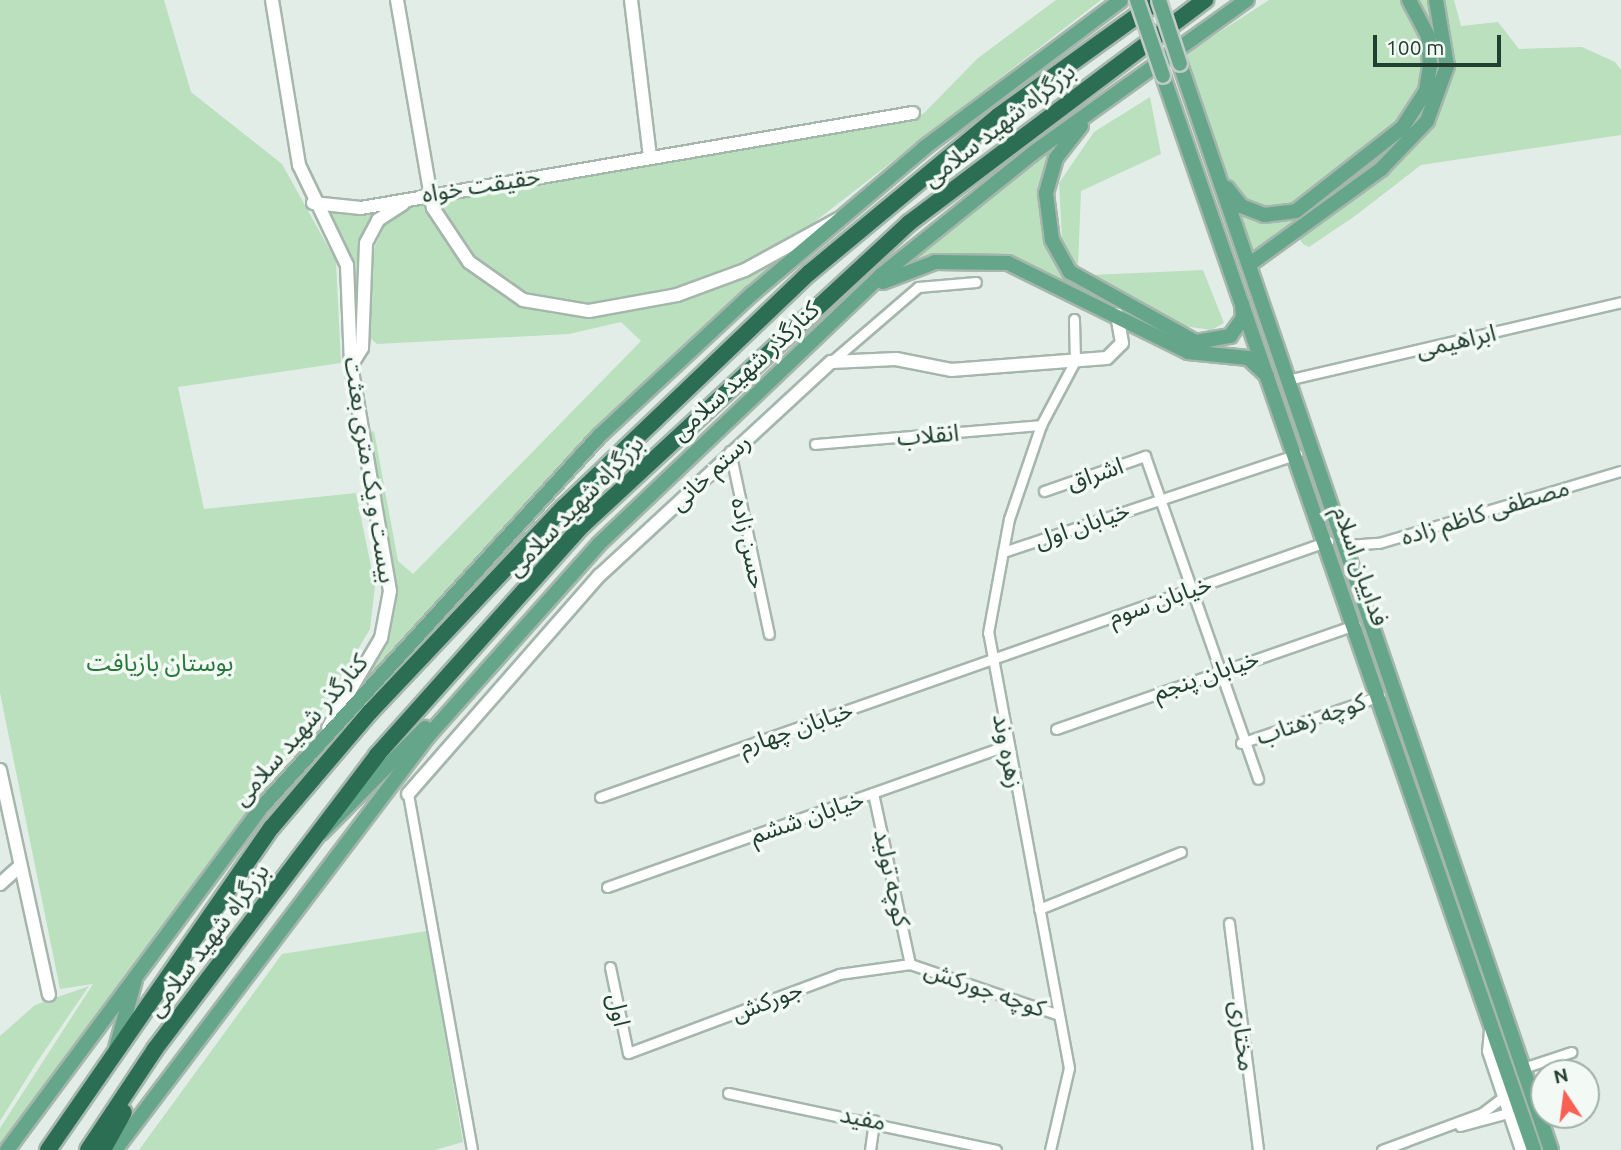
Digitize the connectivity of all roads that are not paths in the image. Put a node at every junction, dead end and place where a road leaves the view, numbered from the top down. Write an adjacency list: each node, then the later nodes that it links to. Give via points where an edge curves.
1 (272, 0): 18 (street, بیست و یک متری بعثت, via 299,165)
2 (397, 0): 17 (street)
3 (631, 0): 15 (street)
4 (1121, 0): 19 (main road, کنارگذر شهید سلامی)
5 (1137, 0): 22 (main road, فداییان اسلام, bridge)
6 (1159, 0): 16 (main road, فداییان اسلام, bridge); 72 (highway, بزرگراه شهید سلامی, via 998,117 809,273 564,507 316,774 204,919)
7 (1205, 0): 58 (highway, بزرگراه شهید سلامی, via 909,223 695,417 583,525 377,755)
8 (1247, 0): 12 (main road, کنارگذر شهید سلامی)
9 (1257, 0): 12 (main road)
10 (1409, 0): 16 (main road, via 1428,36 1428,82 1413,114 1381,150 1282,216 1241,206)
11 (1436, 0): 20 (main road, via 1447,66 1421,130 1374,175)
12 (1219, 20): 13 (main road, کنارگذر شهید سلامی)
13 (1125, 87): 22 (main road, via 1055,158 1046,207 1058,256 1089,287 1196,342 1218,341 1238,329); 23 (main road, کنارگذر شهید سلامی, via 1033,153)
14 (913, 113): 15 (street, حقیقت خواه)
15 (650, 157): 17 (street, حقیقت خواه)
16 (1216, 170): 20 (main road, فداییان اسلام)
17 (429, 192): 18 (street, حقیقت خواه, via 360,208); 19 (street, via 442,228 484,276 523,300 566,311 620,308 703,287); 29 (street, via 389,209 370,230 361,272 362,348)
18 (313, 203): 29 (street, بیست و یک متری بعثت, via 347,265)
19 (845, 216): 49 (main road, کنارگذر شهید سلامی, via 599,436)
20 (1250, 264): 30 (main road, فداییان اسلام)
21 (976, 282): 28 (street, via 918,287)
22 (1240, 292): 31 (main road, فداییان اسلام)
23 (855, 299): 25 (main road, via 916,267 970,259 1024,268); 45 (main road, کنارگذر شهید سلامی, via 710,433)
24 (1621, 302): 30 (street, ابراهیمی)
25 (1117, 313): 27 (street, via 1122,343 1107,358); 31 (main road, via 1188,352 1257,363)
26 (1074, 319): 27 (street)
27 (1075, 361): 28 (street, via 951,370 896,359); 32 (street, زهره وند)
28 (831, 362): 34 (street, رستم خانی)
29 (351, 365): 49 (street, بیست و یک متری بعثت, via 390,611 381,638)
30 (1291, 379): 40 (main road, فداییان اسلام)
31 (1275, 388): 35 (main road, فداییان اسلام)
32 (1041, 425): 33 (street, انقلاب); 41 (street, زهره وند)
33 (815, 444)
34 (730, 451): 44 (street, حسن زاده); 56 (street, رستم خانی, via 600,575)
35 (1298, 454): 38 (street, خیابان اول); 39 (main road, فداییان اسلام)
36 (1621, 471): 40 (street, مصطفی کاظم زاده, via 1379,543)
37 (1044, 491): 38 (street, اشراق, via 1145,456)
38 (1161, 497): 41 (street, خیابان اول); 42 (street, خیابان اول)
39 (1328, 541): 42 (street, خیابان سوم); 43 (main road, فداییان اسلام)
40 (1347, 545): 75 (main road, فداییان اسلام)
41 (1003, 552): 46 (street, زهره وند, via 988,633)
42 (1190, 589): 46 (street, خیابان سوم); 47 (street, خیابان اول)
43 (1357, 624): 47 (street, خیابان پنجم); 48 (main road, فداییان اسلام)
44 (769, 634)
45 (494, 655): 58 (main road, via 347,813); 86 (main road, کنارگذر شهید سلامی)
46 (992, 659): 52 (street, زهره وند); 57 (street, خیابان چهارم)
47 (1216, 670): 50 (street, خیابان پنجم); 51 (street, خیابان اول)
48 (1381, 695): 51 (street, کوچه زهتاب); 70 (main road, فداییان اسلام)
49 (328, 728): 67 (main road, کنارگذر شهید سلامی)
50 (1056, 729)
51 (1241, 744): 54 (street, خیابان اول)
52 (1006, 746): 55 (street, خیابان ششم); 63 (street, زهره وند)
53 (0, 770): 60 (street)
54 (1258, 779)
55 (873, 793): 62 (street, خیابان ششم); 65 (street, کوچه تولید)
56 (408, 794): 81 (street)
57 (600, 797)
58 (309, 842): 71 (highway, بزرگراه شهید سلامی)
59 (1181, 852): 63 (street)
60 (20, 866): 61 (street); 68 (street)
61 (0, 884)
62 (607, 887)
63 (1039, 909): 69 (street, زهره وند)
64 (1229, 923): 90 (street, مختاری)
65 (910, 964): 69 (street, کوچه جورکش); 74 (street, جورکش, via 839,974)
66 (610, 967): 74 (street, اول)
67 (138, 968): 72 (main road); 82 (main road, کنارگذر شهید سلامی)
68 (48, 995)
69 (1059, 1015): 89 (street, زهره وند, via 1069,1068)
70 (1492, 1018): 77 (street, via 1489,1051); 93 (main road, فداییان اسلام)
71 (155, 1049): 84 (highway, بزرگراه شهید سلامی); 85 (highway)
72 (115, 1052): 83 (highway, بزرگراه شهید سلامی)
73 (1571, 1052): 75 (street)
74 (628, 1053)
75 (1523, 1068): 94 (main road, فداییان اسلام)
76 (728, 1093): 79 (street, مفید)
77 (1503, 1097): 78 (street); 80 (street)
78 (1507, 1113): 80 (street); 92 (street)
79 (874, 1120): 87 (street); 88 (street, مفید)
80 (1441, 1129): 91 (street)
81 (472, 1148)
82 (7, 1150)
83 (48, 1150)
84 (88, 1150)
85 (103, 1150)
86 (115, 1150)
87 (870, 1150)
88 (996, 1150)
89 (1050, 1150)
90 (1258, 1150)
91 (1382, 1150)
92 (1522, 1150)
93 (1534, 1150)
94 (1551, 1150)

